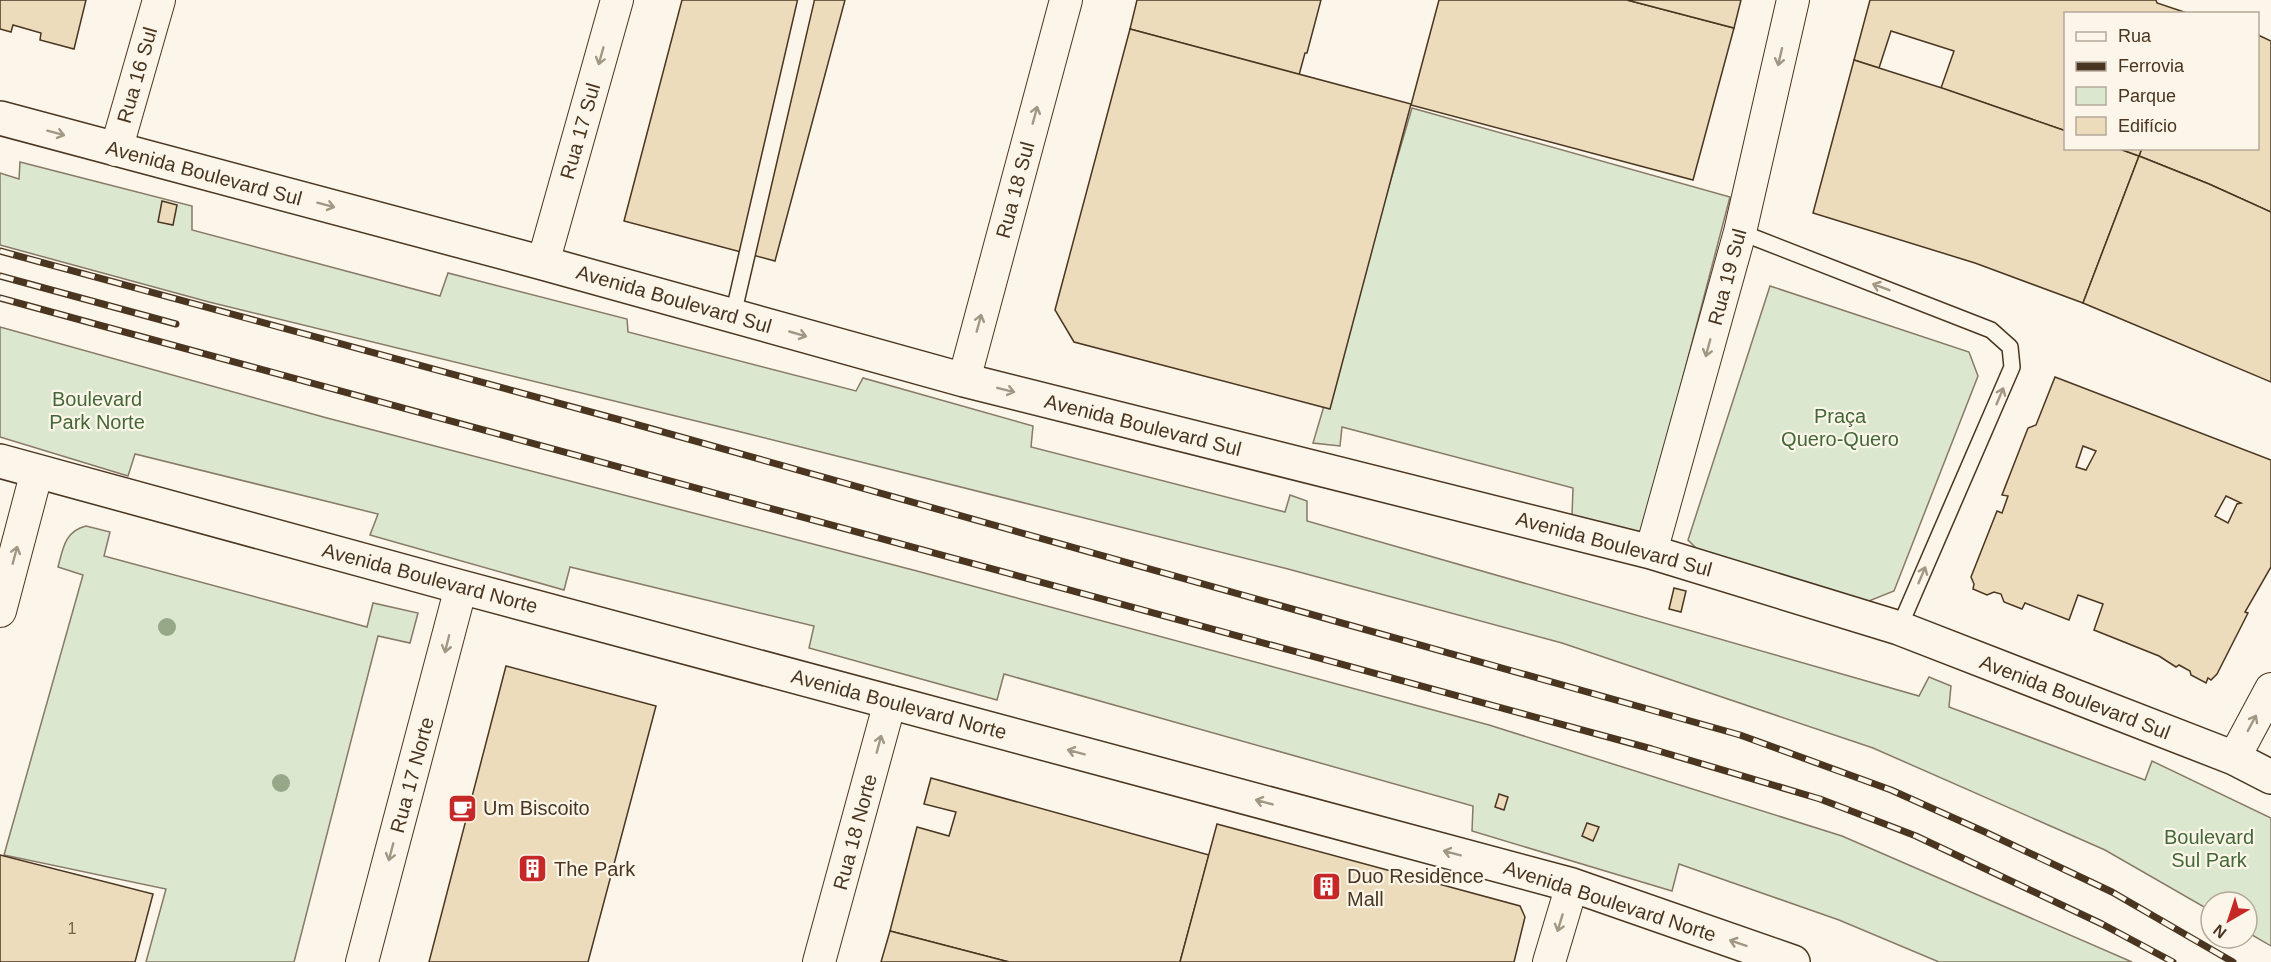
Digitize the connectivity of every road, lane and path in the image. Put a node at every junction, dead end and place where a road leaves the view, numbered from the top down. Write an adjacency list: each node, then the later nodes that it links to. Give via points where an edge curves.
1 (159, 0): 7 (street, Rua 16 Sul)
2 (617, 0): 9 (street, Rua 17 Sul, one-way to 9)
3 (806, 0): 10 (lane)
4 (1066, 0): 11 (street, Rua 18 Sul, one-way to 4)
5 (1793, 0): 8 (street, Rua 19 Sul, one-way to 8)
6 (0, 118): 7 (street, Avenida Boulevard Sul, one-way to 7)
7 (116, 150): 9 (street, Avenida Boulevard Sul, one-way to 9)
8 (1740, 232): 14 (street, Rua 19 Sul, one-way to 14); 17 (lane, one-way to 8, via 2012,367 2010,347 1991,330)
9 (543, 263): 10 (street, Avenida Boulevard Sul)
10 (733, 315): 11 (street, Avenida Boulevard Sul, one-way to 11)
11 (964, 380): 14 (street, Avenida Boulevard Sul, one-way to 14)
12 (0, 461): 13 (street, Avenida Boulevard Norte)
13 (38, 471): 15 (street, Avenida Boulevard Norte); 16 (street, one-way to 13)
14 (1651, 552): 17 (street, Avenida Boulevard Sul)
15 (461, 587): 19 (street, Avenida Boulevard Norte); 23 (street, Rua 17 Norte, one-way to 23)
16 (0, 611)
17 (1899, 628): 20 (street, Avenida Boulevard Sul)
18 (2271, 689): 20 (street, one-way to 18)
19 (890, 702): 22 (street, Avenida Boulevard Norte, one-way to 19); 24 (street, Rua 18 Norte, one-way to 19)
20 (2234, 758): 21 (street, Avenida Boulevard Sul)
21 (2271, 777)
22 (1572, 885): 25 (street, one-way to 25); 26 (street, Avenida Boulevard Norte, one-way to 22)
23 (362, 962)
24 (819, 962)
25 (1549, 962)
26 (1793, 962)

